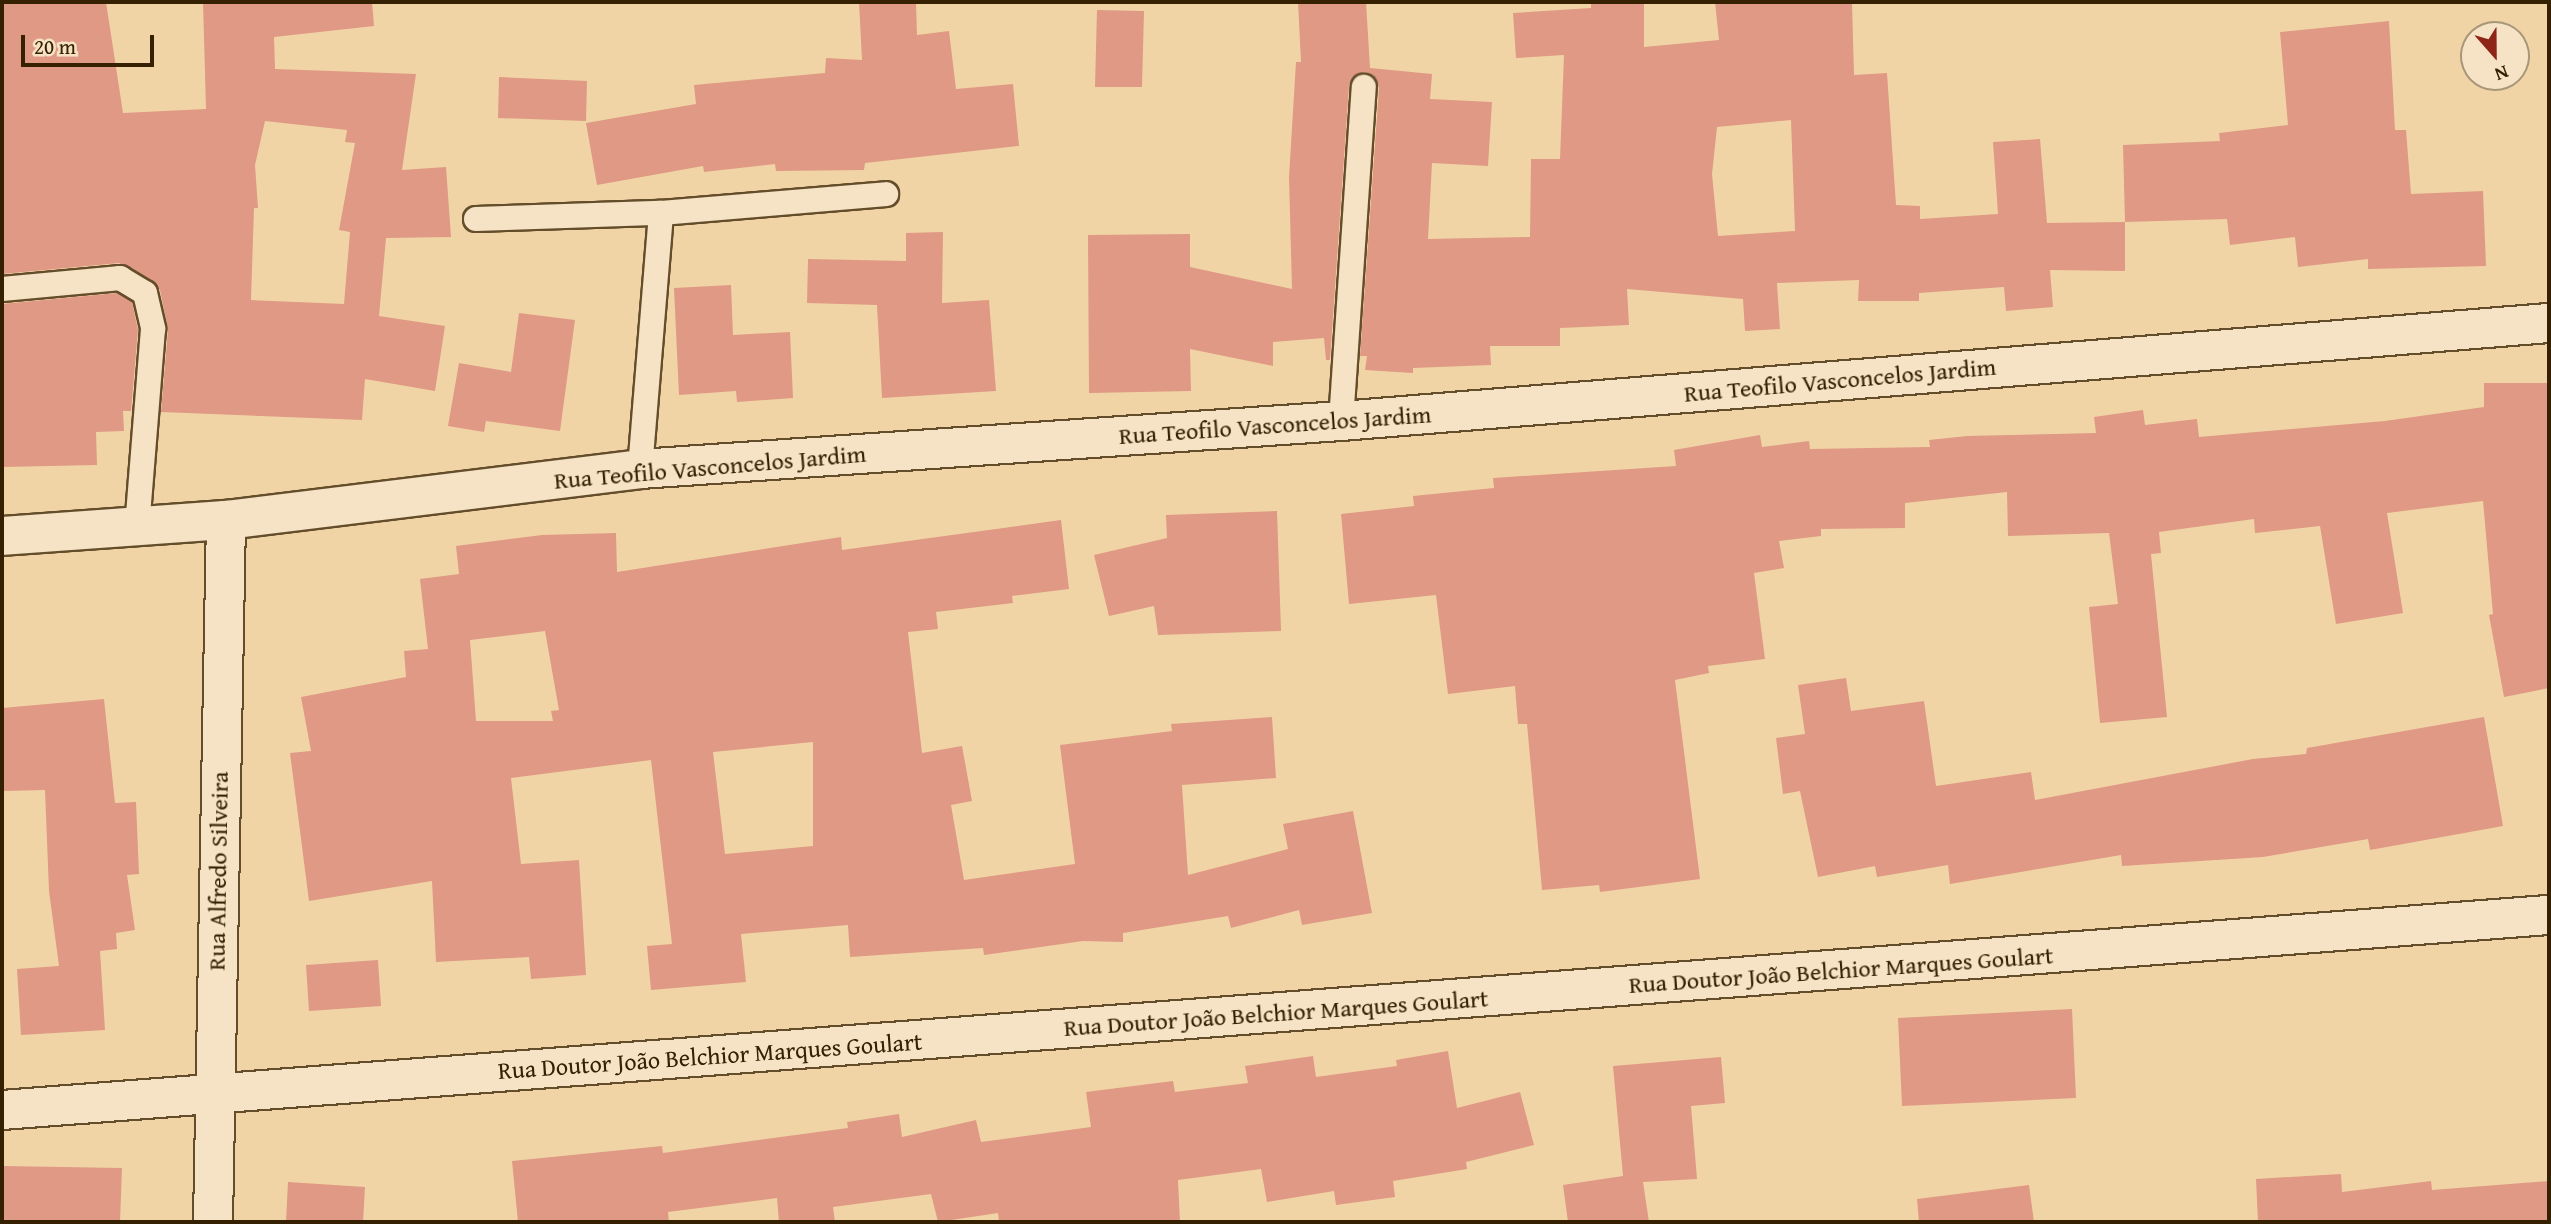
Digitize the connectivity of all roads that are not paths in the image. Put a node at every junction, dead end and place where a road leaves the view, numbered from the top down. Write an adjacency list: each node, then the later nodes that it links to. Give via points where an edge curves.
1 (1364, 87): 7 (lane)
2 (886, 194): 3 (lane)
3 (661, 213): 4 (lane); 8 (lane)
4 (476, 219)
5 (2, 289): 10 (lane, via 120,278 145,293 153,329)
6 (2549, 323): 7 (street, Rua Teofilo Vasconcelos Jardim)
7 (1341, 421): 8 (street, Rua Teofilo Vasconcelos Jardim)
8 (640, 469): 9 (street, Rua Teofilo Vasconcelos Jardim)
9 (226, 520): 10 (street, Rua Teofilo Vasconcelos Jardim); 13 (street, Rua Alfredo Silveira)
10 (137, 526): 11 (street, Rua Teofilo Vasconcelos Jardim)
11 (2, 536)
12 (2549, 915): 13 (street, Rua Doutor João Belchior Marques Goulart)
13 (213, 1094): 14 (street, Rua Doutor João Belchior Marques Goulart); 15 (street, Rua Alfredo Silveira)
14 (2, 1110)
15 (213, 1222)

